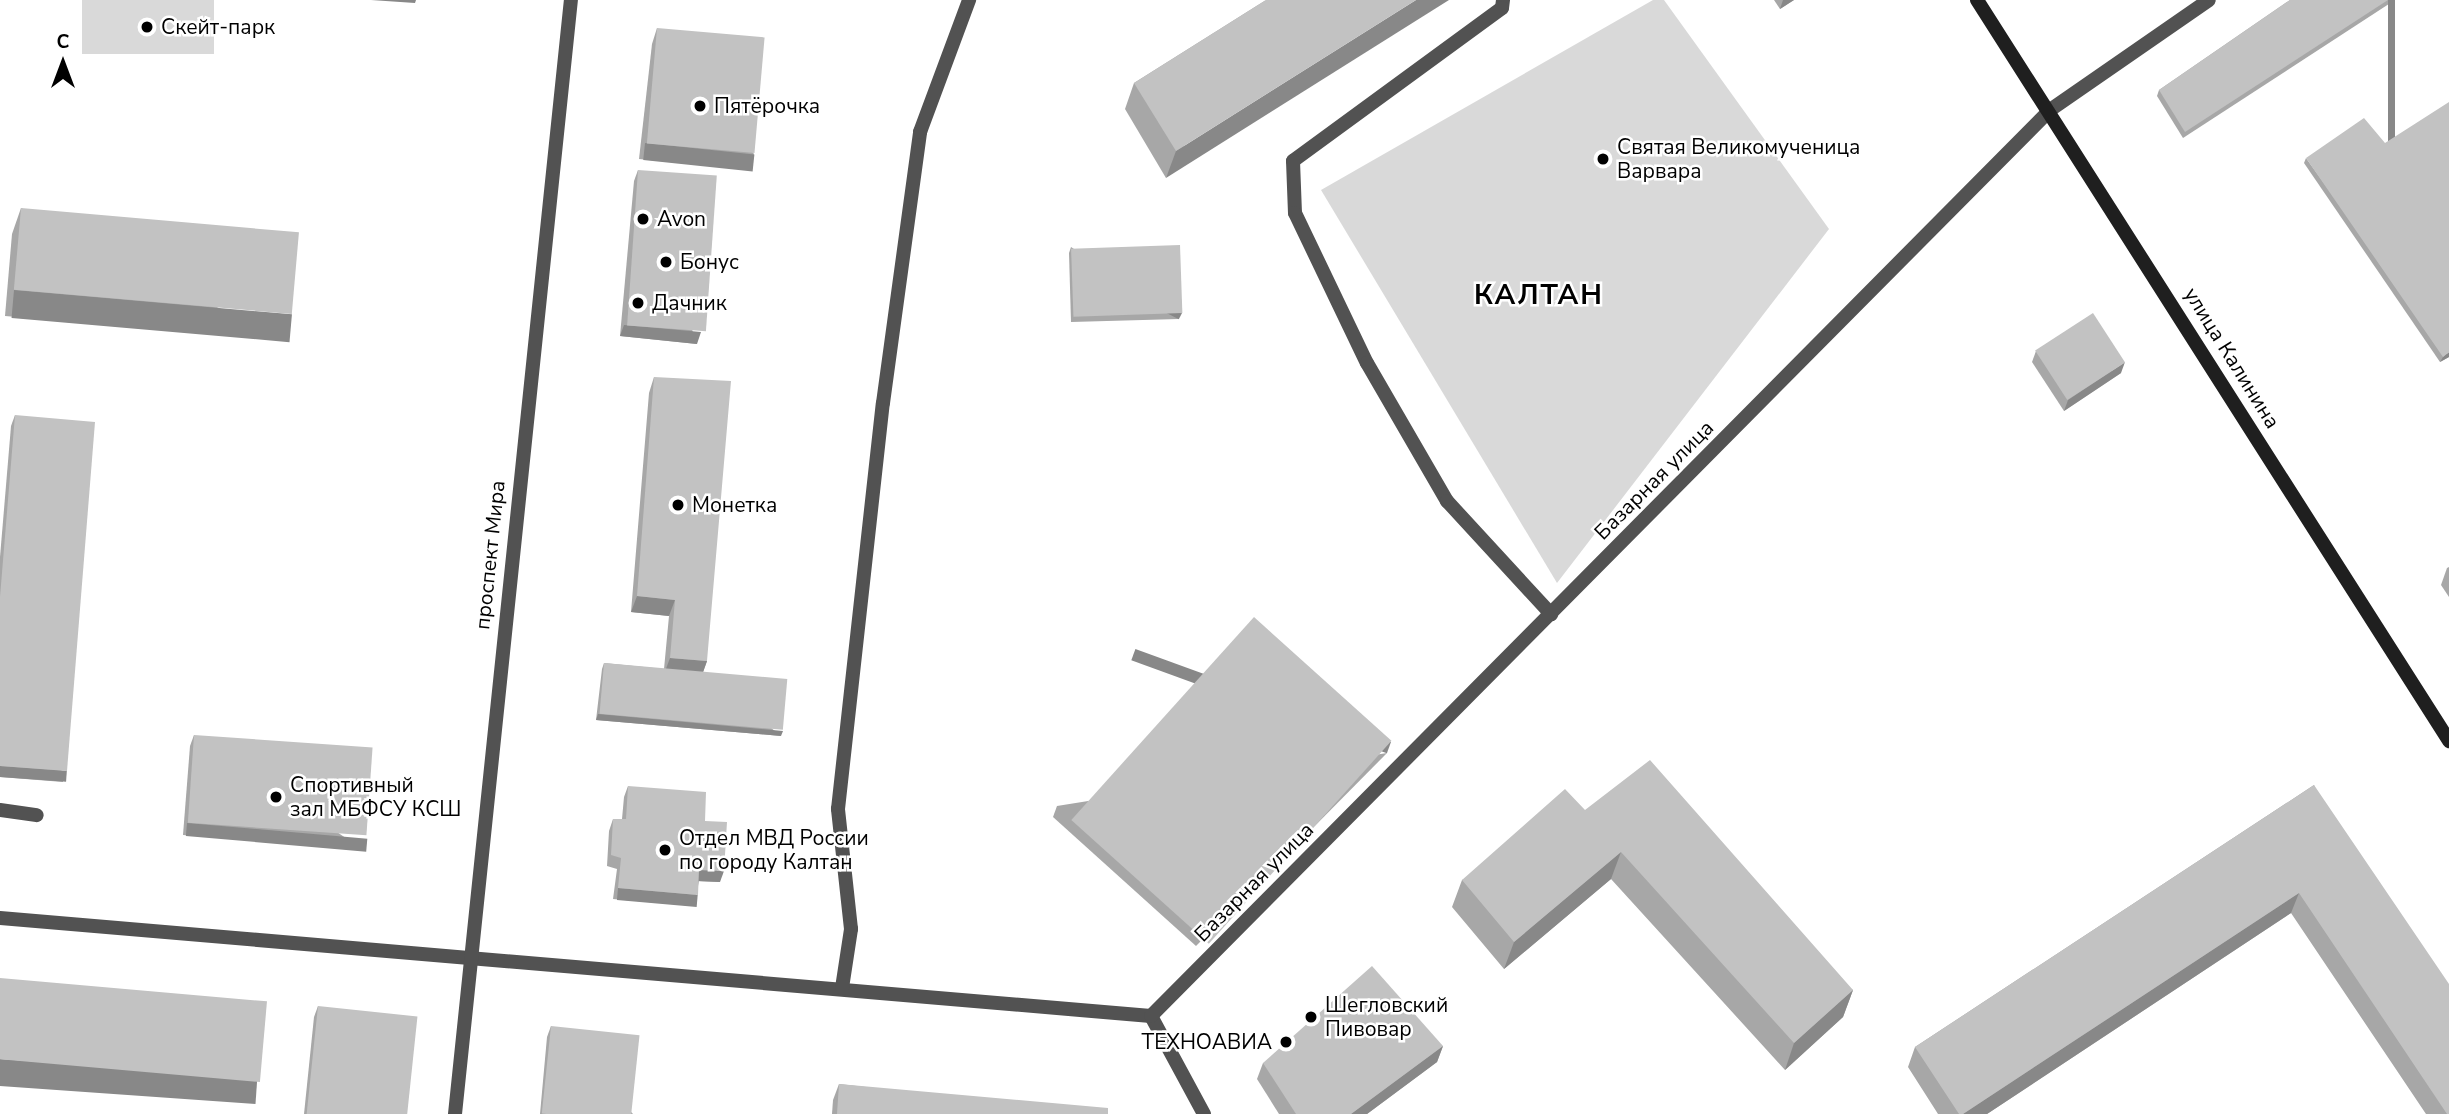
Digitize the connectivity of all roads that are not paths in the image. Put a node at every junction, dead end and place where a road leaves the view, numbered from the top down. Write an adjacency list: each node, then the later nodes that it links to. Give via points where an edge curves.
1 (571, 0): 12 (street, проспект Мира)
2 (969, 0): 13 (street, via 920,132 894,321 838,809 851,929)
3 (1503, 0): 7 (street, via 1502,8 1293,161 1295,213 1367,363 1447,501)
4 (1977, 0): 6 (street, улица Калинина)
5 (2208, 0): 6 (street, Базарная улица)
6 (2050, 110): 7 (street, Базарная улица); 8 (street, улица Калинина)
7 (1551, 614): 14 (street, Базарная улица)
8 (2449, 741)
9 (0, 810): 10 (street)
10 (37, 815)
11 (0, 918): 12 (street)
12 (468, 953): 13 (street); 15 (street, проспект Мира)
13 (842, 988): 14 (street)
14 (1151, 1016): 16 (street)
15 (455, 1114)
16 (1204, 1114)

